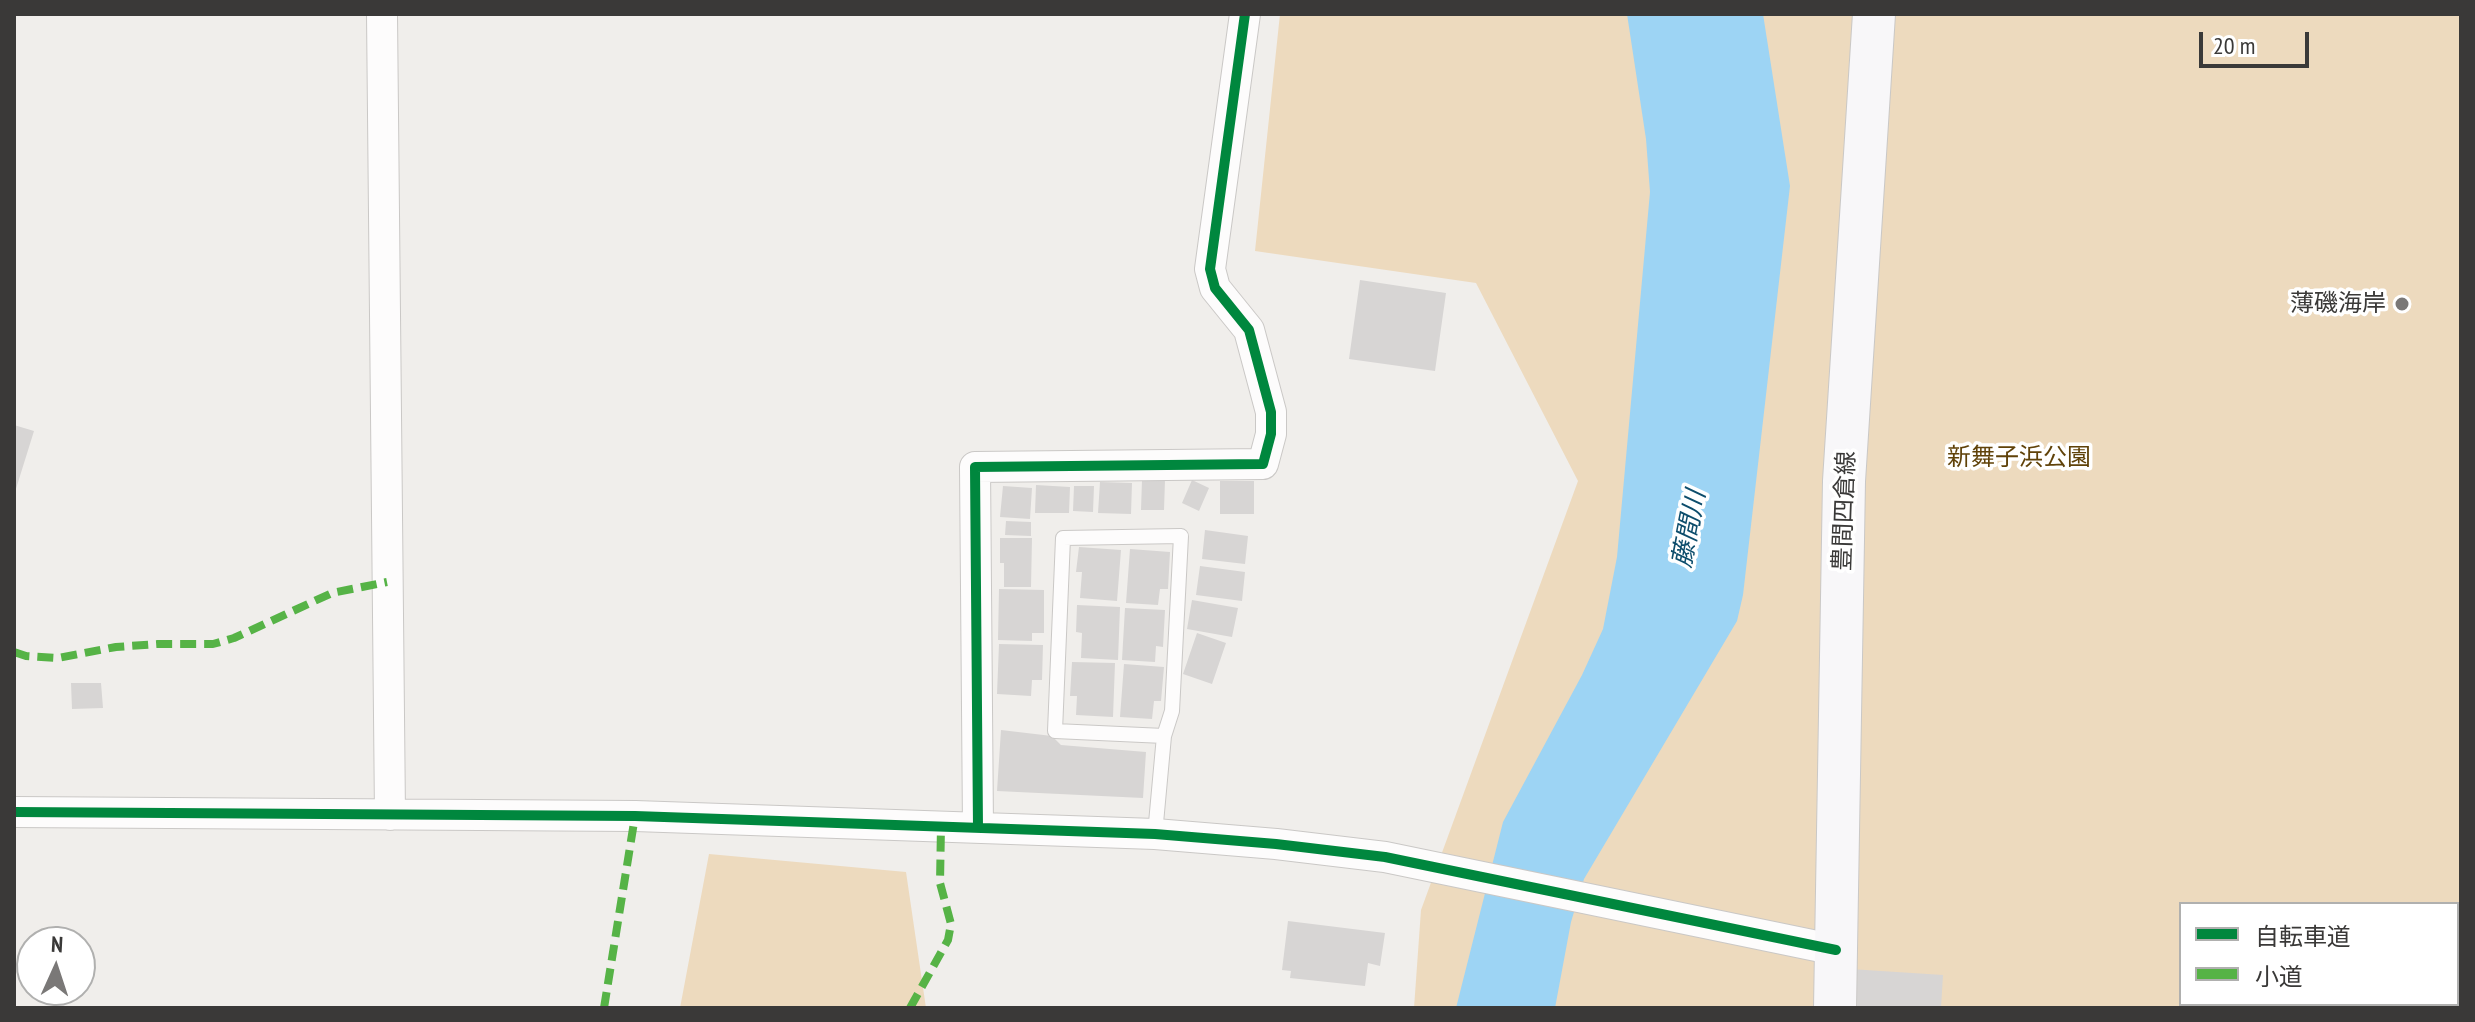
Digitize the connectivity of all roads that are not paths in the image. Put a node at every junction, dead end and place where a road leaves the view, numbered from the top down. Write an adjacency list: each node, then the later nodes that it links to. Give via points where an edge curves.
1 (382, 14): 6 (street)
2 (1245, 14): 7 (street, via 1210,269 1215,288 1249,330 1271,412 1263,464 975,467)
3 (1874, 14): 9 (main road, 豊間四倉線, via 1844,481)
4 (1164, 736): 4 (lane, via 1172,711 1181,536 1063,538 1055,731); 8 (lane)
5 (14, 812): 6 (street)
6 (390, 815): 7 (street, via 635,816)
7 (978, 828): 8 (street)
8 (1155, 834): 9 (street, via 1370,855)
9 (1836, 950): 10 (main road, 豊間四倉線)
10 (1835, 1008)

